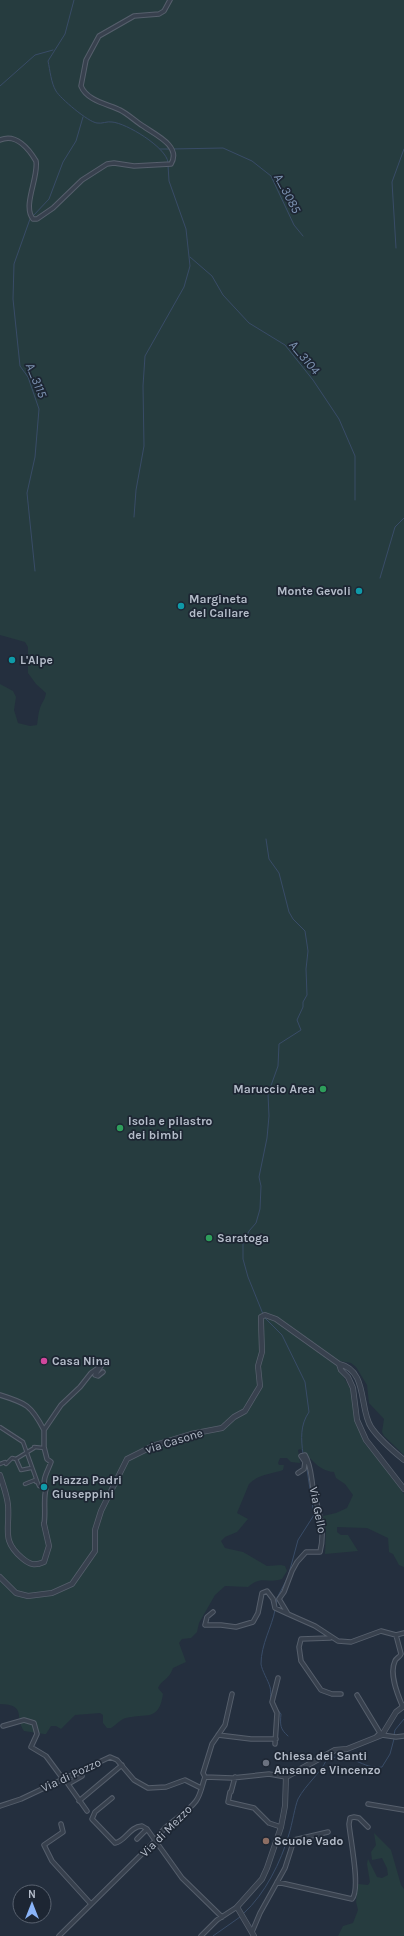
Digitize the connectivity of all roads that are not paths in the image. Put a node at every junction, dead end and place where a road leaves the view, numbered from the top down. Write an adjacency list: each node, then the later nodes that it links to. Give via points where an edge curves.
1 (170, 0): 2 (street, via 164,11 159,14 134,16 100,36 86,60 81,86 97,101 121,110 165,141 173,153 171,164 106,164 82,180 54,208 37,219 31,218 30,212 36,161 16,139)
2 (0, 140)
3 (339, 1364): 11 (street, via Casone, via 352,1372 359,1382 363,1390 366,1419 371,1427); 19 (street, via 353,1388 357,1420 366,1440); 21 (street, via Casone, via 276,1319 263,1316 262,1352 258,1366 260,1386 245,1411 222,1428 155,1445 127,1460 101,1511 95,1530 95,1551 72,1584 52,1593 28,1596 16,1592)
4 (103, 1372): 7 (street, via 95,1375 101,1366 90,1373 61,1405)
5 (0, 1395): 7 (street, via 15,1399 29,1407)
6 (0, 1426): 9 (street, via 23,1442)
7 (44, 1430): 8 (street)
8 (44, 1448): 9 (street, via 36,1446); 18 (street, via 51,1462 44,1478)
9 (26, 1452): 10 (street); 13 (street)
10 (16, 1459): 12 (street, via 12,1458 6,1464); 13 (street, via 21,1470)
11 (404, 1460)
12 (0, 1464)
13 (31, 1468): 16 (street)
14 (298, 1473): 23 (street, Via Gello, via 304,1469 304,1455 310,1466 323,1540 320,1552 306,1552 292,1571 279,1599)
15 (0, 1475): 20 (street, via 6,1496 8,1541 11,1548 27,1563 34,1565 44,1562 49,1550)
16 (37, 1482): 17 (street, via 35,1480); 18 (street)
17 (25, 1484)
18 (46, 1489): 20 (street, via 43,1497 46,1507)
19 (404, 1489)
20 (44, 1524)
21 (0, 1577)
22 (213, 1612): 23 (street, via 205,1625 221,1624 236,1627 253,1622 258,1613 262,1593 267,1591 276,1609)
23 (288, 1614): 26 (street, via 315,1626)
24 (404, 1633): 25 (street)
25 (396, 1636): 26 (street, via 381,1631 344,1643); 31 (street, via 401,1654 394,1662 393,1674 400,1700)
26 (331, 1638): 29 (street, via 301,1639 299,1654 321,1690)
27 (278, 1678): 37 (street, via 273,1695)
28 (232, 1694): 33 (street, Via di Mezzo, via 224,1725)
29 (341, 1694)
30 (357, 1695): 36 (street, via 380,1733)
31 (404, 1705): 34 (street, via 396,1712)
32 (3, 1726): 44 (street, via 24,1720 34,1724 37,1734 31,1747 46,1756)
33 (218, 1735): 37 (street); 41 (street, Via di Mezzo, via 212,1744 204,1768)
34 (382, 1735): 35 (street); 36 (street)
35 (404, 1736)
36 (376, 1737): 43 (street, via 347,1749 335,1750)
37 (276, 1739): 38 (street)
38 (275, 1744)
39 (122, 1765): 40 (street, Via di Pozzo, via 115,1758 108,1758); 45 (street, via 134,1780 148,1788 166,1787 185,1780); 47 (street)
40 (80, 1772): 44 (street, Via di Pozzo); 47 (street, via 82,1776 68,1784)
41 (205, 1777): 42 (street); 45 (street, Via di Mezzo)
42 (235, 1777): 43 (street, via 270,1774); 54 (street, via 228,1802 254,1808 269,1823)
43 (286, 1777): 54 (street)
44 (63, 1779): 49 (street, Via di Pozzo)
45 (201, 1788): 58 (street, Via di Mezzo, via 195,1802 166,1827)
46 (112, 1798): 55 (street, via 95,1812 92,1819 115,1843 132,1829 142,1826)
47 (80, 1801): 51 (street)
48 (368, 1804): 50 (street)
49 (0, 1806)
50 (404, 1810)
51 (87, 1811)
52 (61, 1824): 60 (street, via 62,1832 44,1845 52,1861)
53 (368, 1826): 59 (street, via 359,1818 350,1818 355,1882 352,1899)
54 (281, 1827): 61 (street, via 265,1874)
55 (147, 1829): 57 (street); 58 (street)
56 (328, 1832): 59 (street, via 294,1840 285,1868)
57 (137, 1839)
58 (156, 1841): 60 (street, Via di Mezzo); 62 (street, via 182,1878)
59 (277, 1882): 64 (street, via 260,1913)
60 (91, 1904): 63 (street, Via di Mezzo)
61 (238, 1908): 62 (street); 64 (street)
62 (222, 1917): 67 (street)
63 (63, 1932): 65 (street, Via di Mezzo); 66 (street)
64 (253, 1934)
65 (59, 1936)
66 (67, 1936)
67 (201, 1936)

